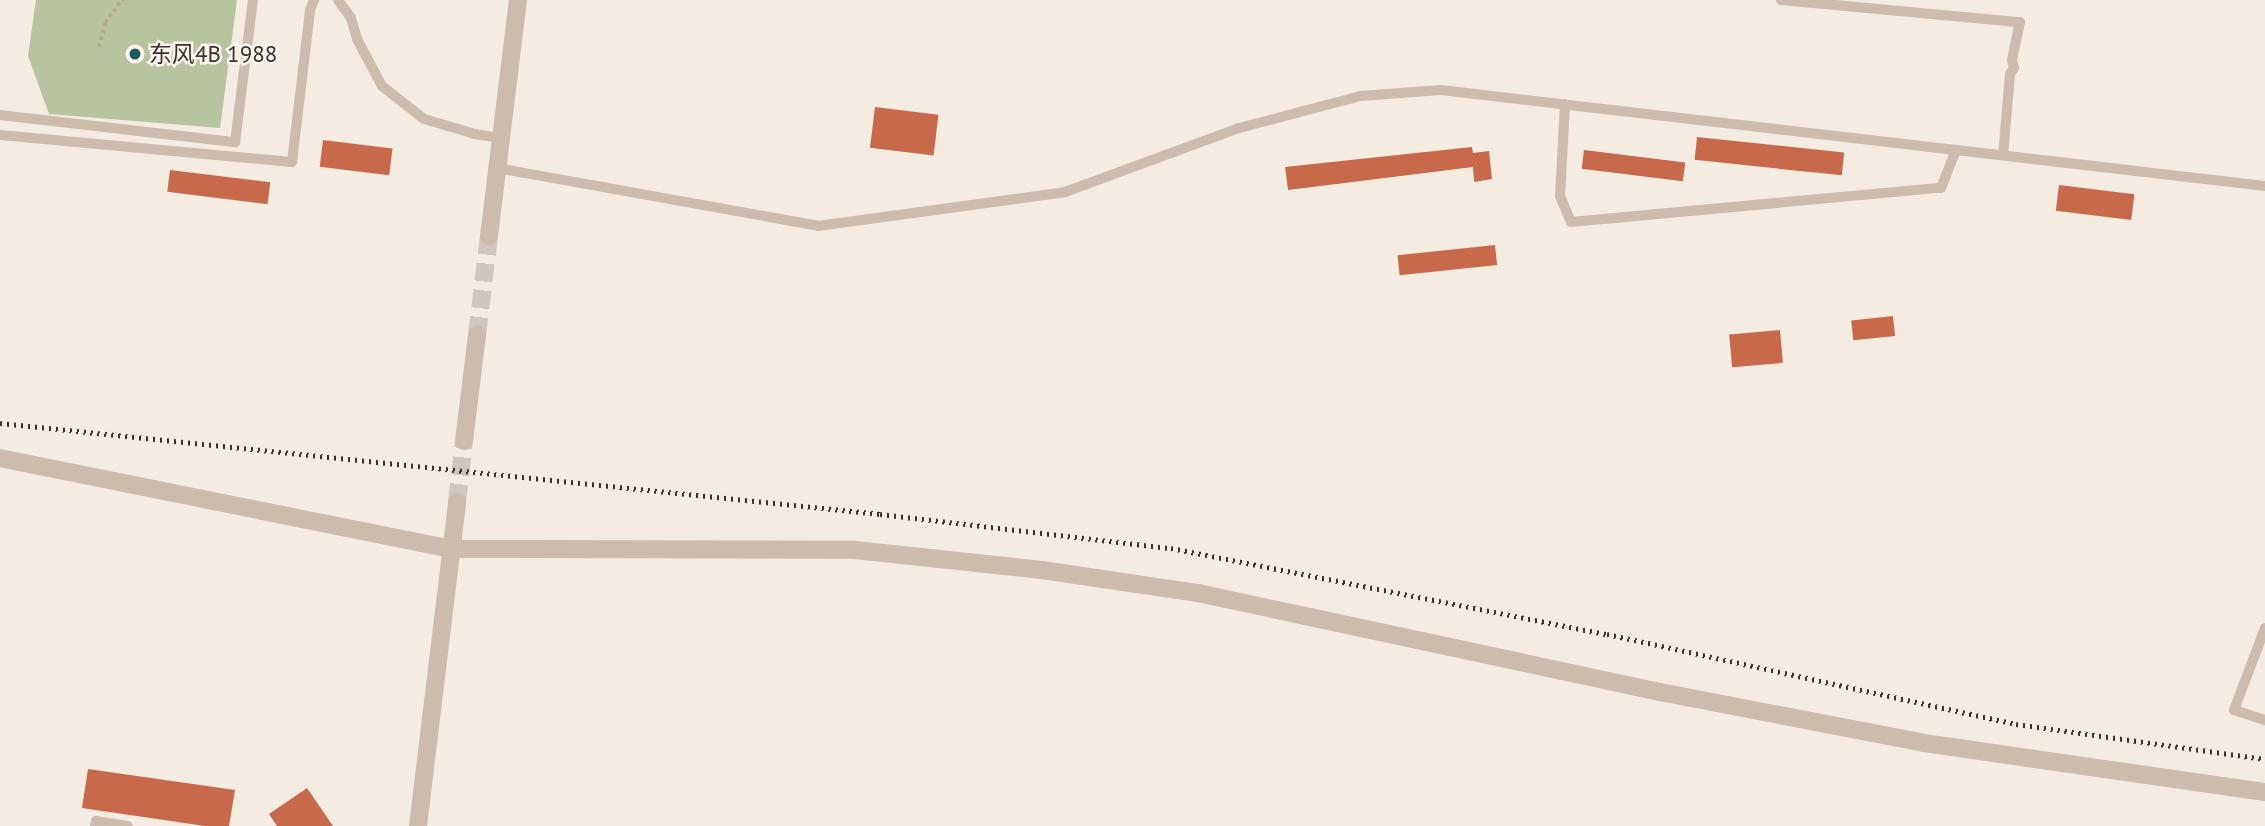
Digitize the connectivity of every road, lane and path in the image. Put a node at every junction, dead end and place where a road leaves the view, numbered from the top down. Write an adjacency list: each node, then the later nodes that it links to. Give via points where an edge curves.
1 (122, 0): 7 (path, via 105,23)
2 (253, 0): 9 (lane, via 235,142)
3 (314, 0): 10 (lane, via 292,162)
4 (338, 0): 11 (lane, via 382,86 424,119)
5 (518, 0): 11 (street)
6 (1780, 0): 13 (lane, via 2020,22)
7 (99, 47)
8 (1566, 104): 12 (lane); 12 (lane, via 1560,196 1570,222 1941,188); 14 (lane, via 1441,90 1361,96 1239,128 1065,192 818,226)
9 (0, 115)
10 (0, 135)
11 (501, 138): 14 (street)
12 (1956, 150): 13 (lane)
13 (2003, 155): 15 (lane)
14 (497, 168): 16 (street)
15 (2265, 186)
16 (489, 236)
17 (477, 335): 18 (street)
18 (464, 441)
19 (0, 458): 21 (street)
20 (457, 502): 21 (street)
21 (451, 549): 24 (street, via 855,550 1042,570 1198,593 1923,743); 27 (street)
22 (2265, 628): 23 (lane, via 2234,710)
23 (2265, 720)
24 (2265, 792)
25 (95, 826): 26 (lane, via 96,821)
26 (128, 826)
27 (418, 826)

